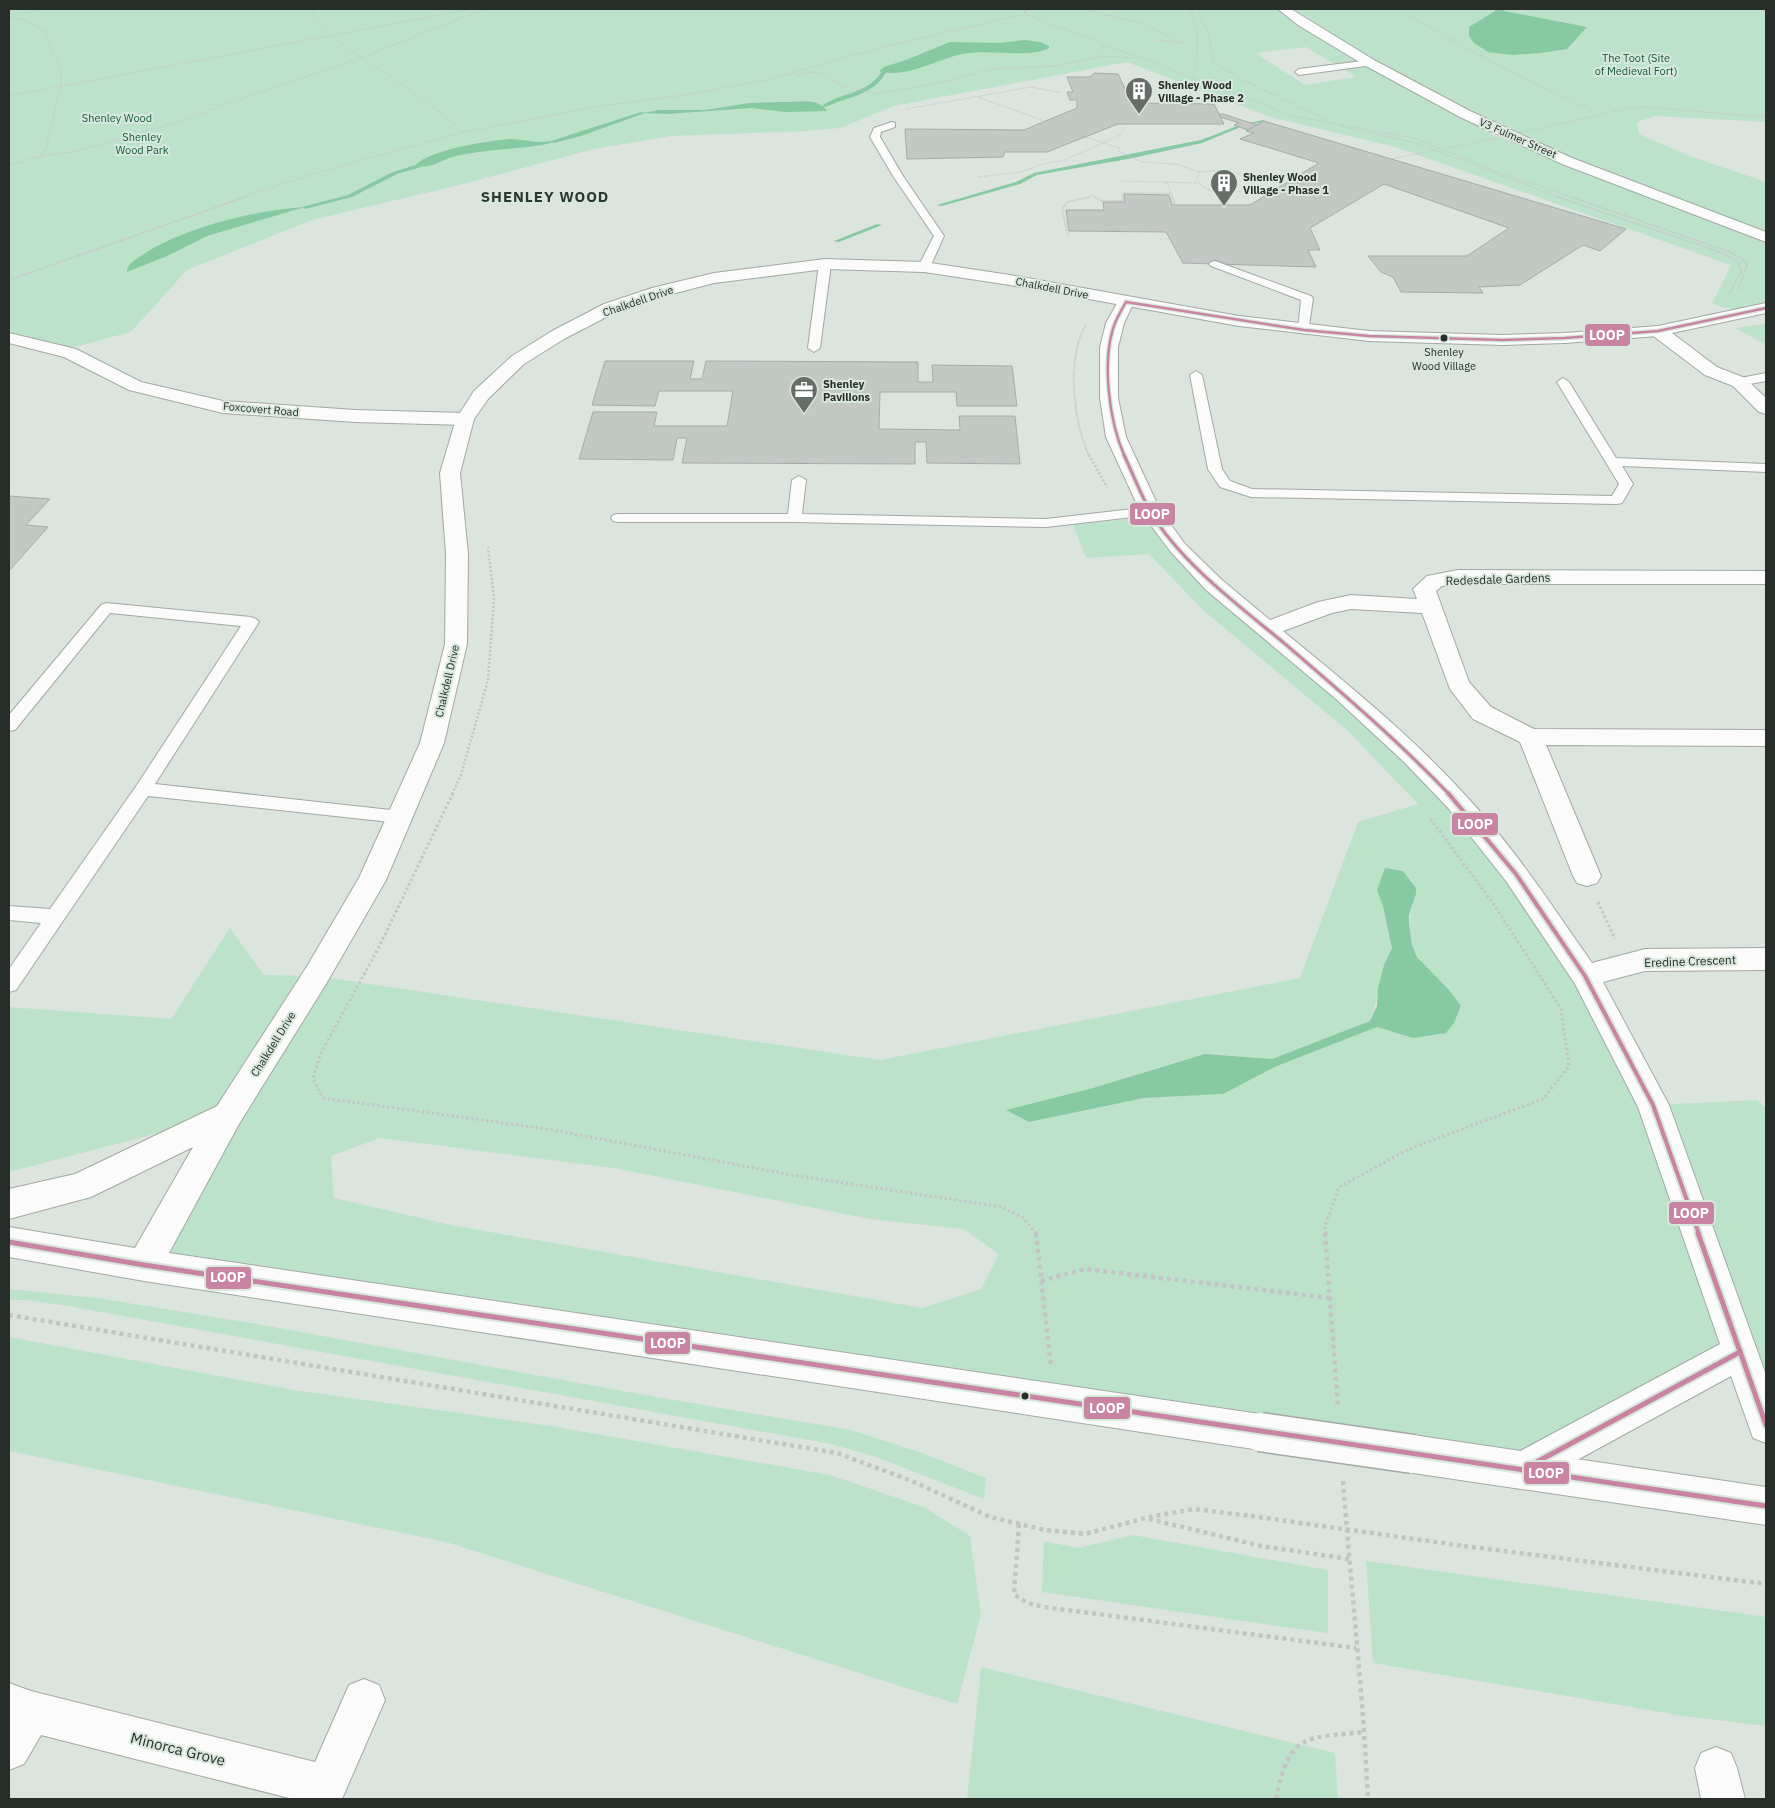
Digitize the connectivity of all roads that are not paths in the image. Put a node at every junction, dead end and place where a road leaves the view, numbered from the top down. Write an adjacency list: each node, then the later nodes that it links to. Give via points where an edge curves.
1 (1284, 9): 2 (street, V3 Fulmer Street)
2 (1370, 63): 3 (lane); 5 (street, V3 Fulmer Street, via 1465,114 1567,161)
3 (1299, 72)
4 (892, 125): 8 (lane, via 877,130 875,137 939,236)
5 (1766, 237)
6 (826, 264): 8 (street, Chalkdell Drive); 15 (lane); 21 (street, Chalkdell Drive, via 714,278 610,308 518,360 481,395)
7 (1215, 264): 9 (lane)
8 (924, 267): 10 (street, Chalkdell Drive)
9 (1307, 298): 12 (lane)
10 (1126, 302): 12 (street, Chalkdell Drive); 25 (street, via 1115,323 1109,348 1109,398 1116,436)
11 (1757, 310): 13 (street, Chalkdell Drive)
12 (1304, 330): 13 (street, Chalkdell Drive, via 1370,336 1503,340)
13 (1658, 331): 19 (street, via 1711,371)
14 (9, 338): 21 (street, Foxcovert Road, via 70,353 135,386 223,407 356,416)
15 (814, 348)
16 (1196, 375): 22 (lane, via 1215,469 1225,484 1252,493 1617,500 1626,484)
17 (1766, 377): 19 (lane)
18 (1563, 382): 22 (lane)
19 (1739, 382): 20 (street)
20 (1766, 408)
21 (465, 418): 35 (street, Chalkdell Drive, via 450,473 457,554 456,644 432,743)
22 (1612, 462): 23 (lane)
23 (1766, 468)
24 (799, 480): 27 (lane)
25 (1150, 511): 27 (lane, via 1046,523); 30 (street, via 1178,548 1214,585)
26 (618, 518): 27 (lane)
27 (794, 518)
28 (1766, 577): 29 (street, Redesdale Gardens, via 1458,578 1435,581 1424,589)
29 (1430, 607): 30 (street, via 1351,602 1326,607); 32 (street, Redesdale Gardens, via 1458,684 1482,713)
30 (1267, 629): 40 (street, via 1406,750 1458,803 1516,874)
31 (9, 726): 34 (lane, via 106,608 251,622)
32 (1530, 737): 33 (street, Redesdale Gardens); 36 (street)
33 (1766, 738)
34 (144, 789): 35 (lane); 38 (lane)
35 (400, 817): 42 (street, Chalkdell Drive, via 372,880)
36 (1586, 876)
37 (9, 913): 38 (lane)
38 (55, 917): 41 (lane)
39 (1766, 959): 40 (street, Eredine Crescent, via 1645,960)
40 (1585, 976): 46 (street, via 1654,1105)
41 (9, 984)
42 (228, 1115): 43 (street, via 80,1187); 45 (street, Chalkdell Drive)
43 (9, 1204)
44 (15, 1246): 45 (street)
45 (144, 1265): 48 (street, bridge)
46 (1740, 1352): 47 (street); 48 (street)
47 (1766, 1425)
48 (1522, 1470): 49 (street)
49 (1766, 1506)
50 (364, 1700): 53 (street, Minorca Grove)
51 (20, 1708): 52 (street, Minorca Grove); 53 (street, Minorca Grove)
52 (9, 1749)
53 (323, 1793)

